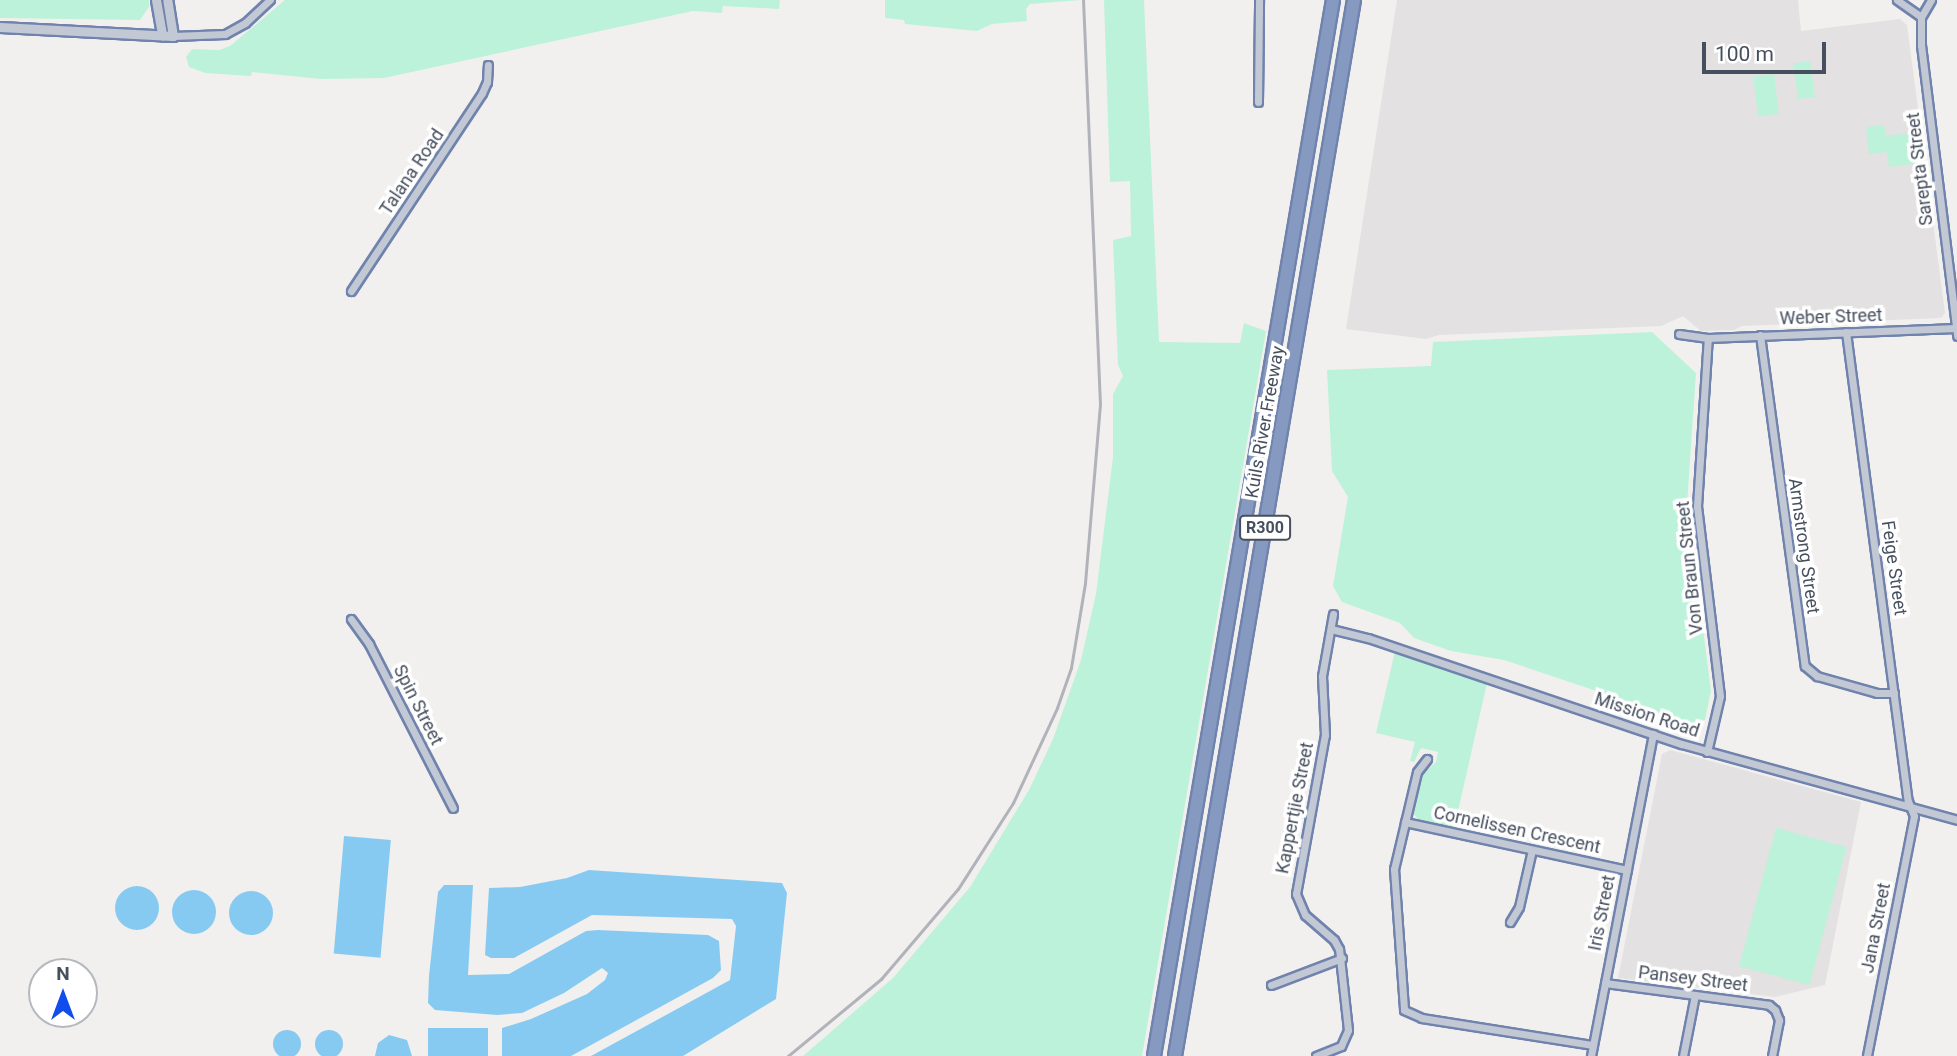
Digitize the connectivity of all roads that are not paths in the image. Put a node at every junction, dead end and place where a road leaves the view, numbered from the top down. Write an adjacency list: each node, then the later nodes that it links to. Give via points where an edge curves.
1 (156, 0): 11 (street)
2 (167, 0): 12 (street)
3 (270, 0): 12 (street, via 225,34)
4 (1259, 0): 14 (street)
5 (1333, 0): 41 (highway, Kuils River Freeway / R300)
6 (1354, 0): 42 (highway, Kuils River Freeway / R300)
7 (1897, 0): 9 (street)
8 (1931, 0): 9 (street)
9 (1921, 17): 15 (street, Sarepta Street)
10 (0, 27): 11 (street)
11 (162, 35): 12 (street)
12 (173, 36)
13 (488, 65): 16 (street, Talana Road, via 482,93)
14 (1258, 102)
15 (1954, 286): 18 (street, Sarepta Street)
16 (351, 291)
17 (1846, 332): 18 (street, Weber Street); 20 (street, Weber Street); 25 (street, Feige Street)
18 (1956, 332)
19 (1679, 334): 21 (street, Weber Street)
20 (1760, 335): 21 (street, Weber Street); 25 (street, Armstrong Street, via 1805,666 1817,676 1877,693)
21 (1708, 338): 27 (street, Von Braun Street, via 1697,506 1720,696)
22 (1333, 614): 24 (street, Kappertjie Street)
23 (351, 619): 30 (street, Spin Street, via 369,644)
24 (1331, 629): 26 (street, Mission Road); 36 (street, Kappertjie Street, via 1322,676 1325,735 1296,894 1305,915 1334,940)
25 (1894, 693): 29 (street, Feige Street)
26 (1653, 734): 27 (street, Mission Road); 34 (street, Iris Street)
27 (1707, 752): 29 (street, Mission Road)
28 (1427, 759): 32 (street, via 1417,772)
29 (1911, 807): 31 (street, Mission Road); 47 (street, Jana Street, via 1914,816)
30 (453, 808)
31 (1957, 820)
32 (1405, 822): 33 (street, Cornelissen Crescent); 40 (street, via 1393,875 1404,1010 1422,1018)
33 (1532, 850): 34 (street, Cornelissen Crescent); 35 (street, via 1519,907)
34 (1627, 870): 37 (street, Iris Street)
35 (1510, 922)
36 (1342, 958): 38 (street); 43 (street, via 1347,1037 1338,1048)
37 (1605, 983): 39 (street, Pansey Street); 40 (street, Iris Street)
38 (1271, 985)
39 (1695, 995): 45 (street); 46 (street, Pansey Street, via 1764,1004 1775,1010 1779,1020)
40 (1593, 1045): 44 (street, Iris Street)
41 (1154, 1056)
42 (1175, 1056)
43 (1317, 1056)
44 (1591, 1056)
45 (1683, 1056)
46 (1772, 1056)
47 (1867, 1056)

